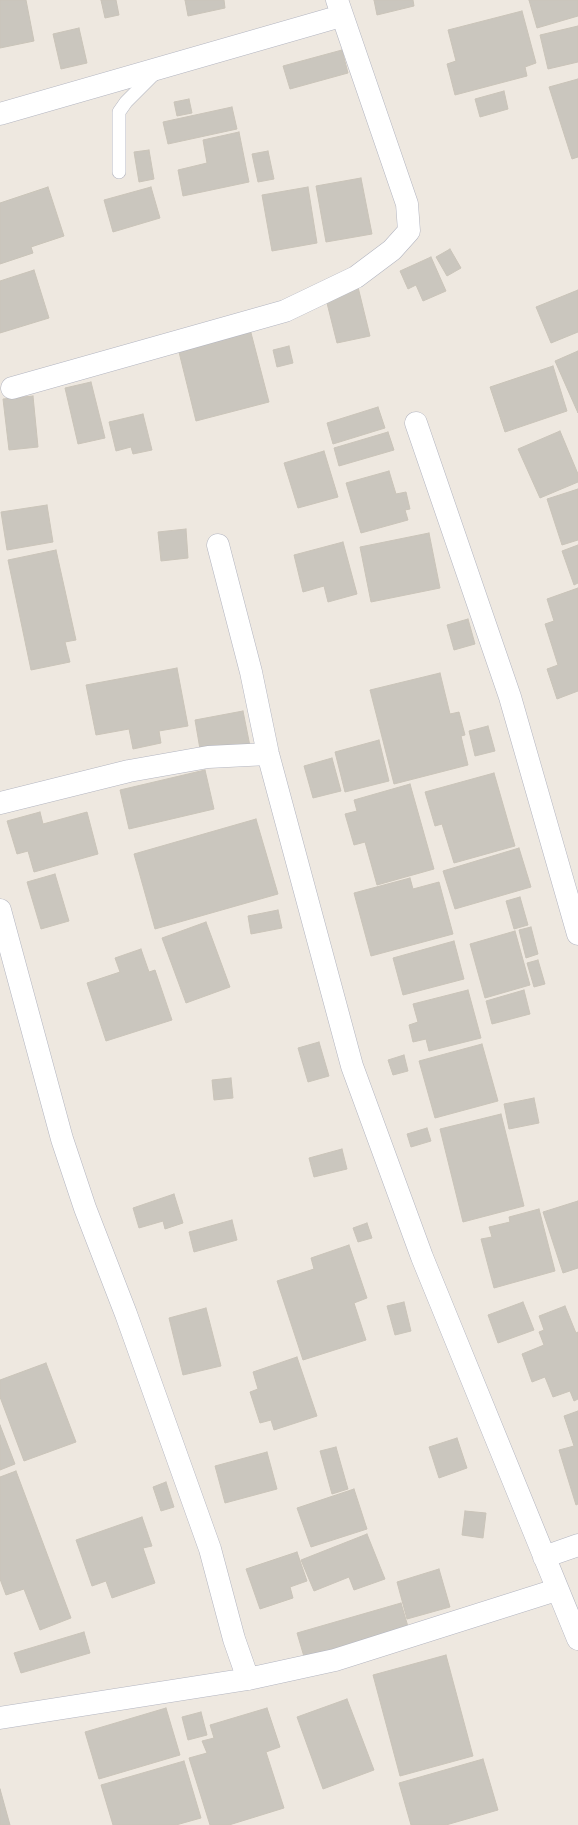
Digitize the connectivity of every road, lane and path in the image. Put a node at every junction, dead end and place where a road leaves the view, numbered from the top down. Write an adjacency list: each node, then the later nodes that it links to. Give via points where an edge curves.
1 (339, 8): 2 (street); 5 (street, via 407,204 409,231 392,250 356,277 285,311)
2 (161, 67): 3 (street); 4 (lane, via 119,112)
3 (0, 114)
4 (119, 172)
5 (12, 388)
6 (416, 423): 11 (street, via 510,697)
7 (218, 545): 8 (street)
8 (268, 754): 9 (street, via 208,757 129,771); 13 (street, via 352,1066 422,1257)
9 (0, 803)
10 (0, 910): 16 (street, via 65,1146 85,1208 126,1314 210,1549 234,1639)
11 (578, 934)
12 (578, 1546): 13 (street)
13 (544, 1557): 14 (street)
14 (556, 1590): 15 (street); 16 (street, via 335,1660)
15 (578, 1639)
16 (248, 1679): 17 (street)
17 (0, 1718)

